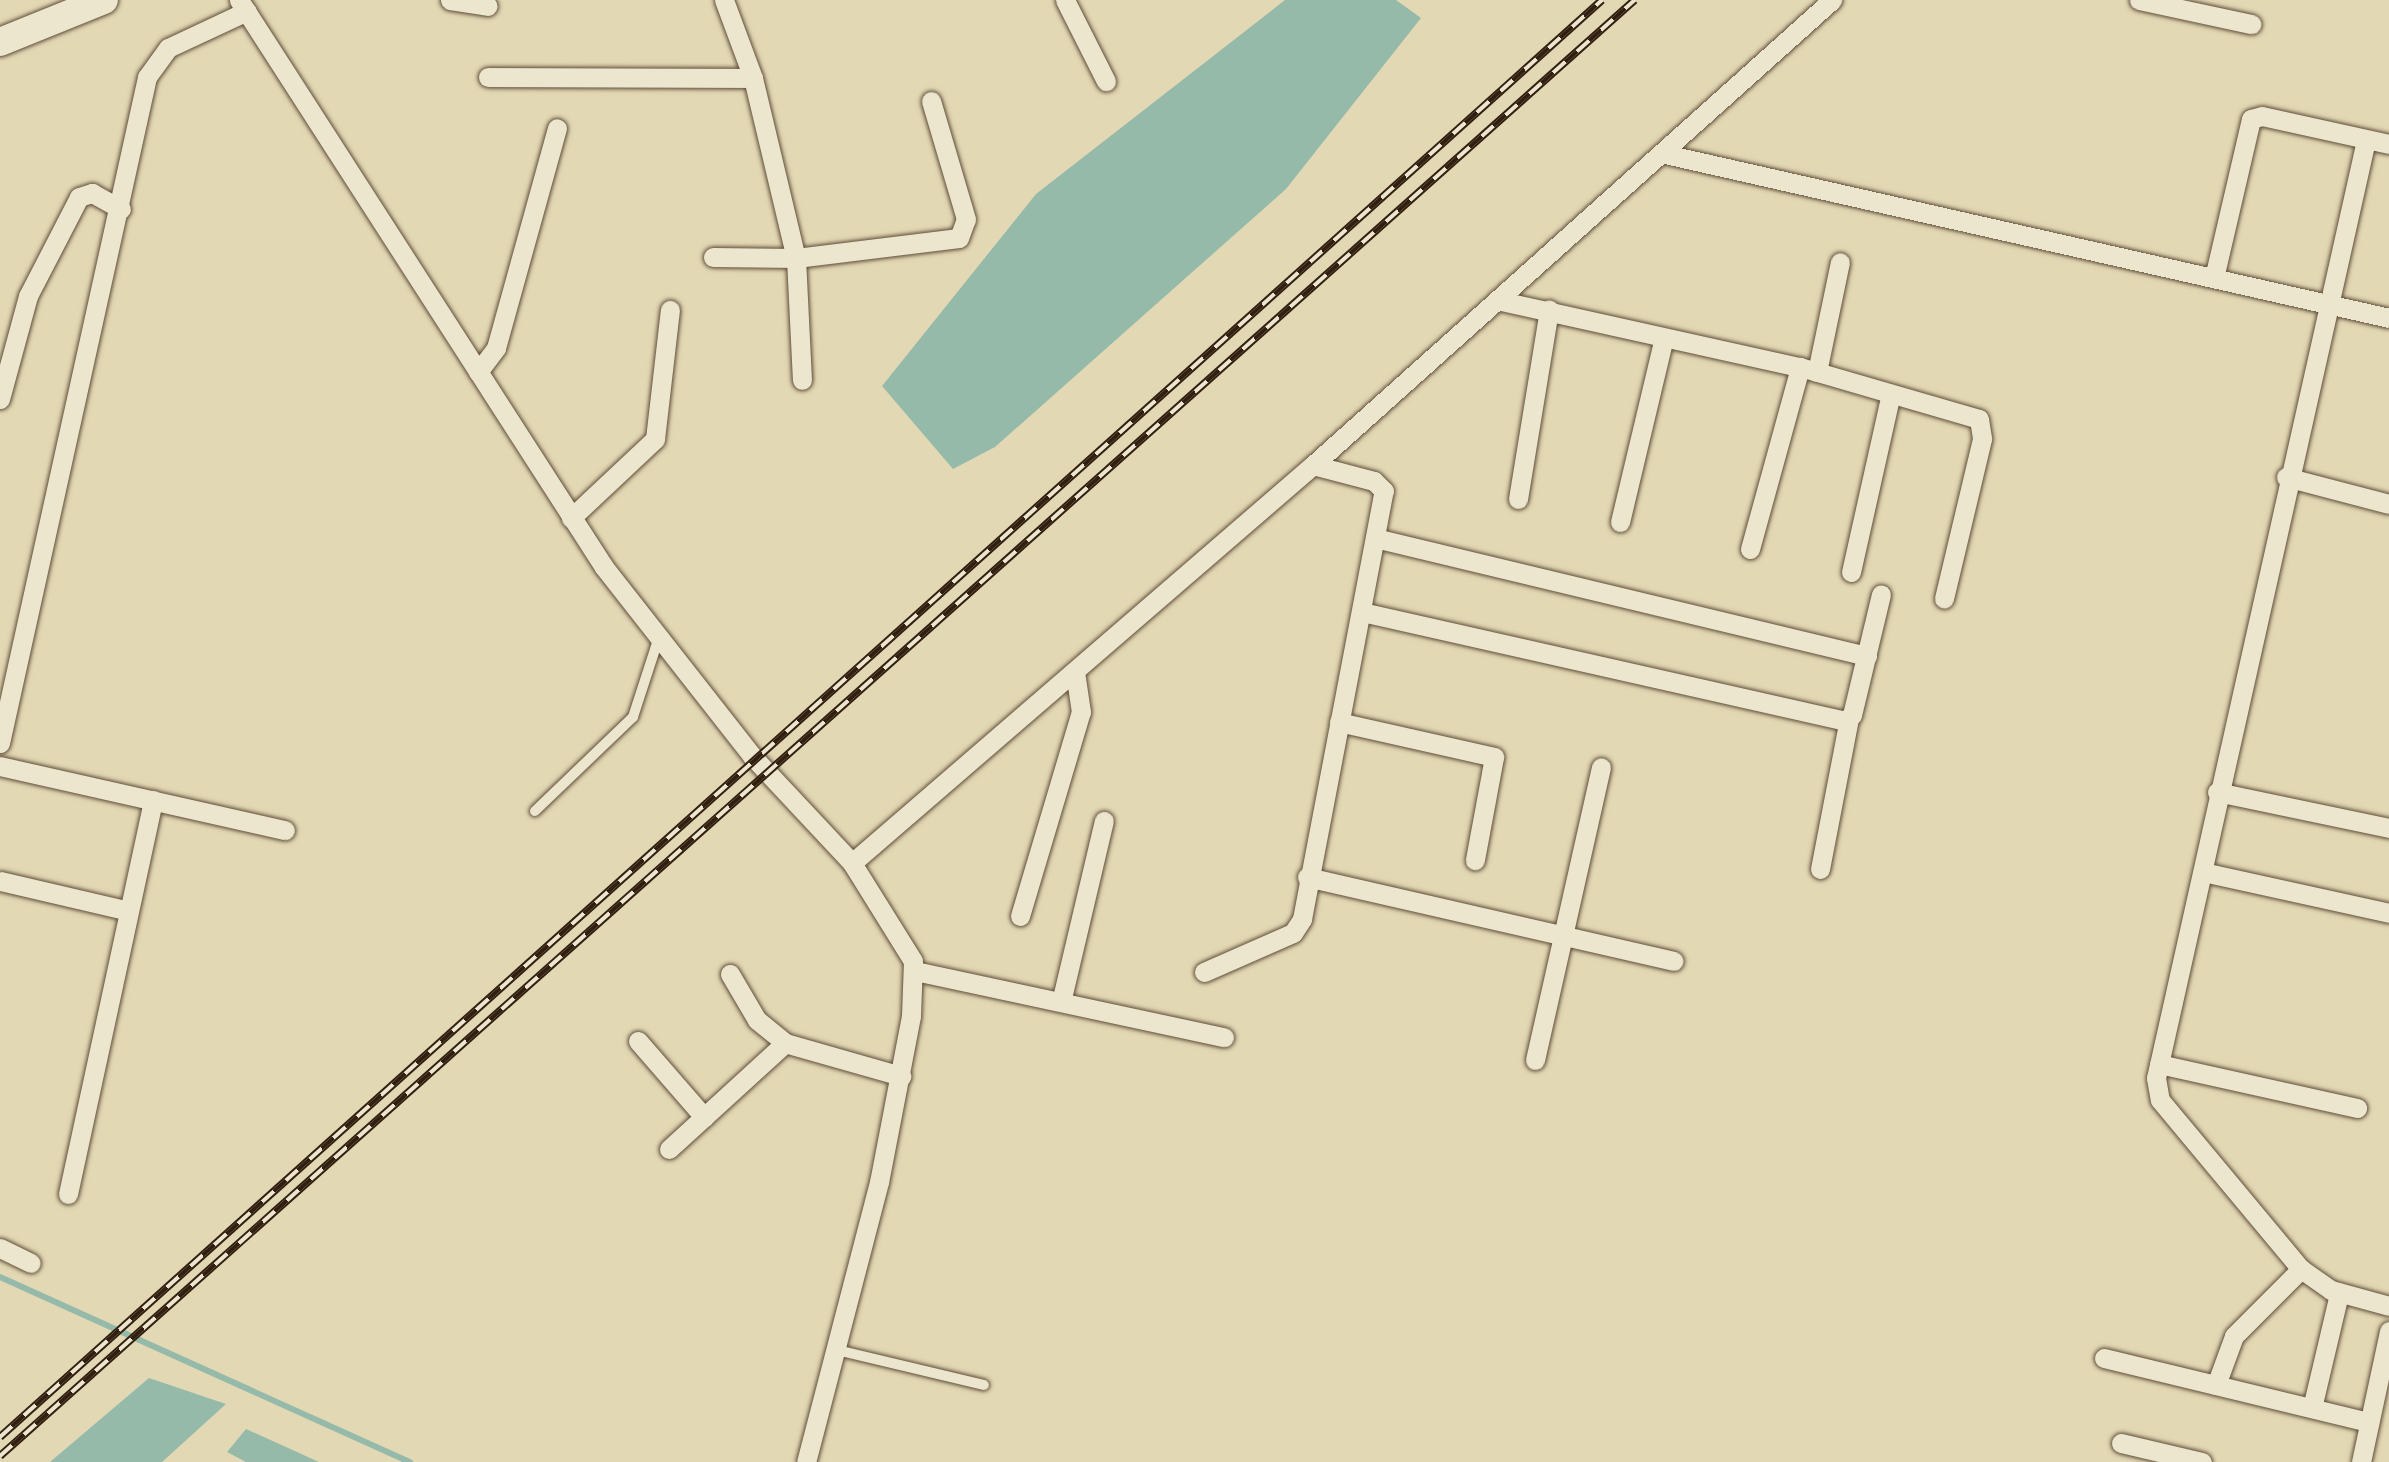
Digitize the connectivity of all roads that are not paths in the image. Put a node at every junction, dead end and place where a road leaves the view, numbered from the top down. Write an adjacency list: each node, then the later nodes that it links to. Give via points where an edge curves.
1 (104, 0): 11 (main road)
2 (450, 0): 8 (street)
3 (724, 0): 13 (street)
4 (1065, 0): 14 (street)
5 (1832, 0): 19 (street)
6 (2139, 0): 9 (street)
7 (243, 5): 20 (street, via 168,48 155,62); 32 (street)
8 (488, 6)
9 (2206, 7): 10 (street)
10 (2251, 24)
11 (0, 42)
12 (488, 77): 13 (street)
13 (752, 78): 22 (street)
14 (1106, 81)
15 (931, 101): 22 (street, via 966,219 959,238)
16 (558, 128): 32 (street, via 496,348)
17 (2365, 139): 18 (street); 24 (street, via 2262,116 2251,119); 26 (street)
18 (2389, 144)
19 (1665, 154): 24 (street); 25 (street)
20 (121, 209): 35 (street, via 92,193 79,197 28,296); 51 (street)
21 (713, 257): 22 (street)
22 (796, 258): 33 (street)
23 (1840, 262): 31 (street)
24 (2214, 278): 26 (street)
25 (1496, 300): 28 (street); 36 (street)
26 (2328, 305): 29 (street); 37 (street)
27 (670, 310): 40 (street, via 655,439)
28 (1549, 310): 30 (street); 38 (street)
29 (2389, 318)
30 (1664, 338): 31 (street); 41 (street)
31 (1809, 369): 34 (street); 43 (street)
32 (478, 372): 40 (street)
33 (803, 380)
34 (1890, 397): 44 (street); 46 (street, via 1983,424)
35 (0, 399)
36 (1313, 466): 42 (street, via 1381,485); 50 (street)
37 (2286, 477): 39 (street); 57 (street)
38 (1518, 499)
39 (2389, 504)
40 (571, 518): 48 (street)
41 (1620, 522)
42 (1375, 538): 47 (street); 49 (street)
43 (1750, 549)
44 (1851, 572)
45 (1881, 594): 49 (street)
46 (1944, 600)
47 (1362, 612): 52 (street); 53 (street)
48 (659, 637): 59 (lane, via 633,717); 64 (street, via 752,756)
49 (1867, 656): 52 (street)
50 (1075, 671): 64 (street); 71 (street, via 1081,712)
51 (7, 673): 54 (street)
52 (1849, 719): 65 (street)
53 (1339, 722): 63 (street, via 1494,757); 67 (street)
54 (0, 743)
55 (0, 766): 58 (street)
56 (1601, 767): 72 (street)
57 (2217, 792): 61 (street); 66 (street)
58 (153, 800): 62 (street); 69 (street)
59 (535, 811)
60 (1104, 821): 77 (street)
61 (2389, 828)
62 (285, 830)
63 (1475, 860)
64 (852, 863): 74 (street)
65 (1820, 869)
66 (2203, 872): 70 (street); 82 (street)
67 (1307, 877): 72 (street); 75 (street, via 1293,933)
68 (0, 881): 69 (street)
69 (129, 911): 87 (street)
70 (2389, 913)
71 (1020, 916)
72 (1560, 935): 73 (street); 81 (street)
73 (1674, 961)
74 (915, 971): 77 (street); 83 (street)
75 (1204, 972)
76 (730, 974): 80 (street, via 757,1020)
77 (1062, 998): 78 (street)
78 (1224, 1037)
79 (638, 1041): 85 (street)
80 (785, 1043): 83 (street); 85 (street)
81 (1535, 1060)
82 (2159, 1064): 84 (street); 90 (street, via 2160,1100)
83 (901, 1076): 94 (street)
84 (2357, 1108)
85 (704, 1117): 86 (street)
86 (669, 1149)
87 (68, 1194)
88 (0, 1248): 89 (street)
89 (31, 1263)
90 (2301, 1269): 91 (street); 97 (street, via 2234,1336)
91 (2339, 1294): 92 (street); 98 (street)
92 (2389, 1306)
93 (2389, 1331): 99 (street)
94 (837, 1350): 96 (lane); 101 (street)
95 (2104, 1359): 97 (street)
96 (985, 1385)
97 (2216, 1385): 98 (street)
98 (2312, 1408): 99 (street)
99 (2369, 1422): 103 (street)
100 (2121, 1443): 102 (street)
101 (806, 1462)
102 (2202, 1462)
103 (2361, 1462)

